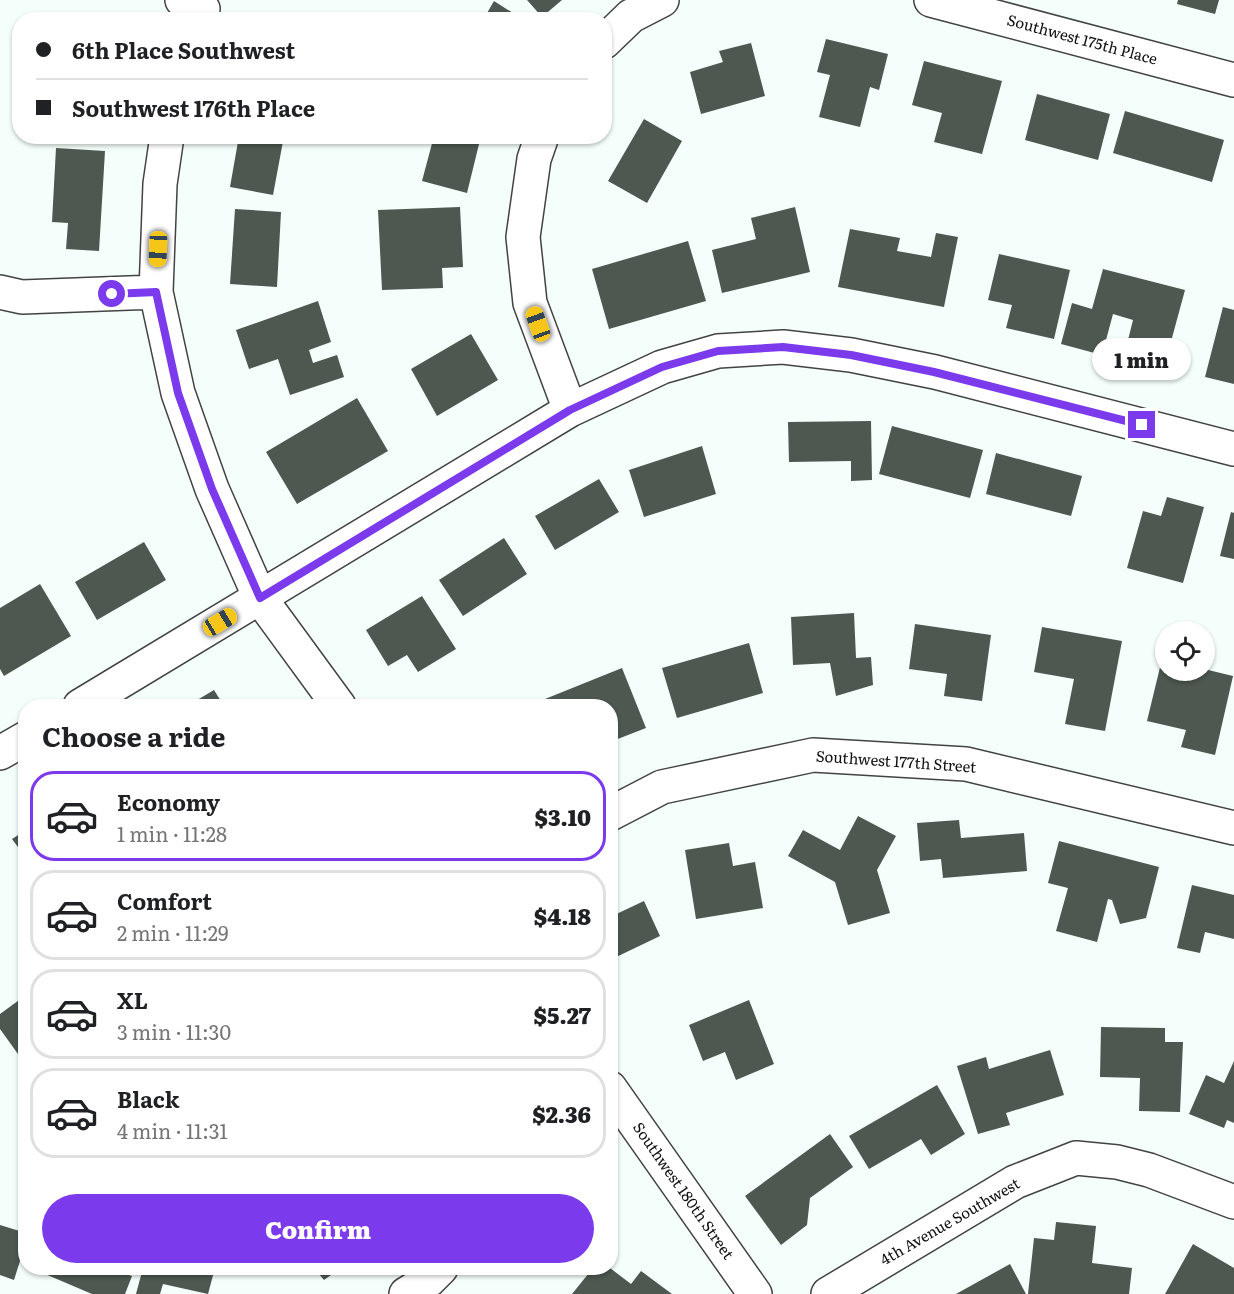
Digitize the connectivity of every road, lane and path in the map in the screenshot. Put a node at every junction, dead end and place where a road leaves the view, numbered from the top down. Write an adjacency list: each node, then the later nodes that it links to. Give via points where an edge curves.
1 (662, 0): 3 (street, via 631,16)
2 (931, 0): 4 (street, Southwest 175th Place)
3 (612, 34)
4 (1234, 80)
5 (166, 144): 8 (street, via 160,184)
6 (539, 144): 9 (street, via 523,237 530,303)
7 (8, 289): 8 (street)
8 (156, 292): 11 (street, via 178,393 212,489)
9 (570, 410): 10 (street, via 662,367 718,351 783,347 851,355 934,372); 11 (street)
10 (1234, 449)
11 (260, 598): 12 (street); 13 (street)
12 (92, 699)
13 (334, 699)
14 (18, 743): 15 (street)
15 (0, 753)
16 (618, 810): 17 (street, Southwest 177th Street, via 662,787 813,755 966,764)
17 (1234, 828)
18 (618, 1099): 22 (street, Southwest 180th Street)
19 (1234, 1202): 23 (street, 4th Avenue Southwest, via 1149,1170 1076,1158 1015,1182)
20 (434, 1275): 21 (street)
21 (406, 1294)
22 (755, 1294)
23 (828, 1294)

